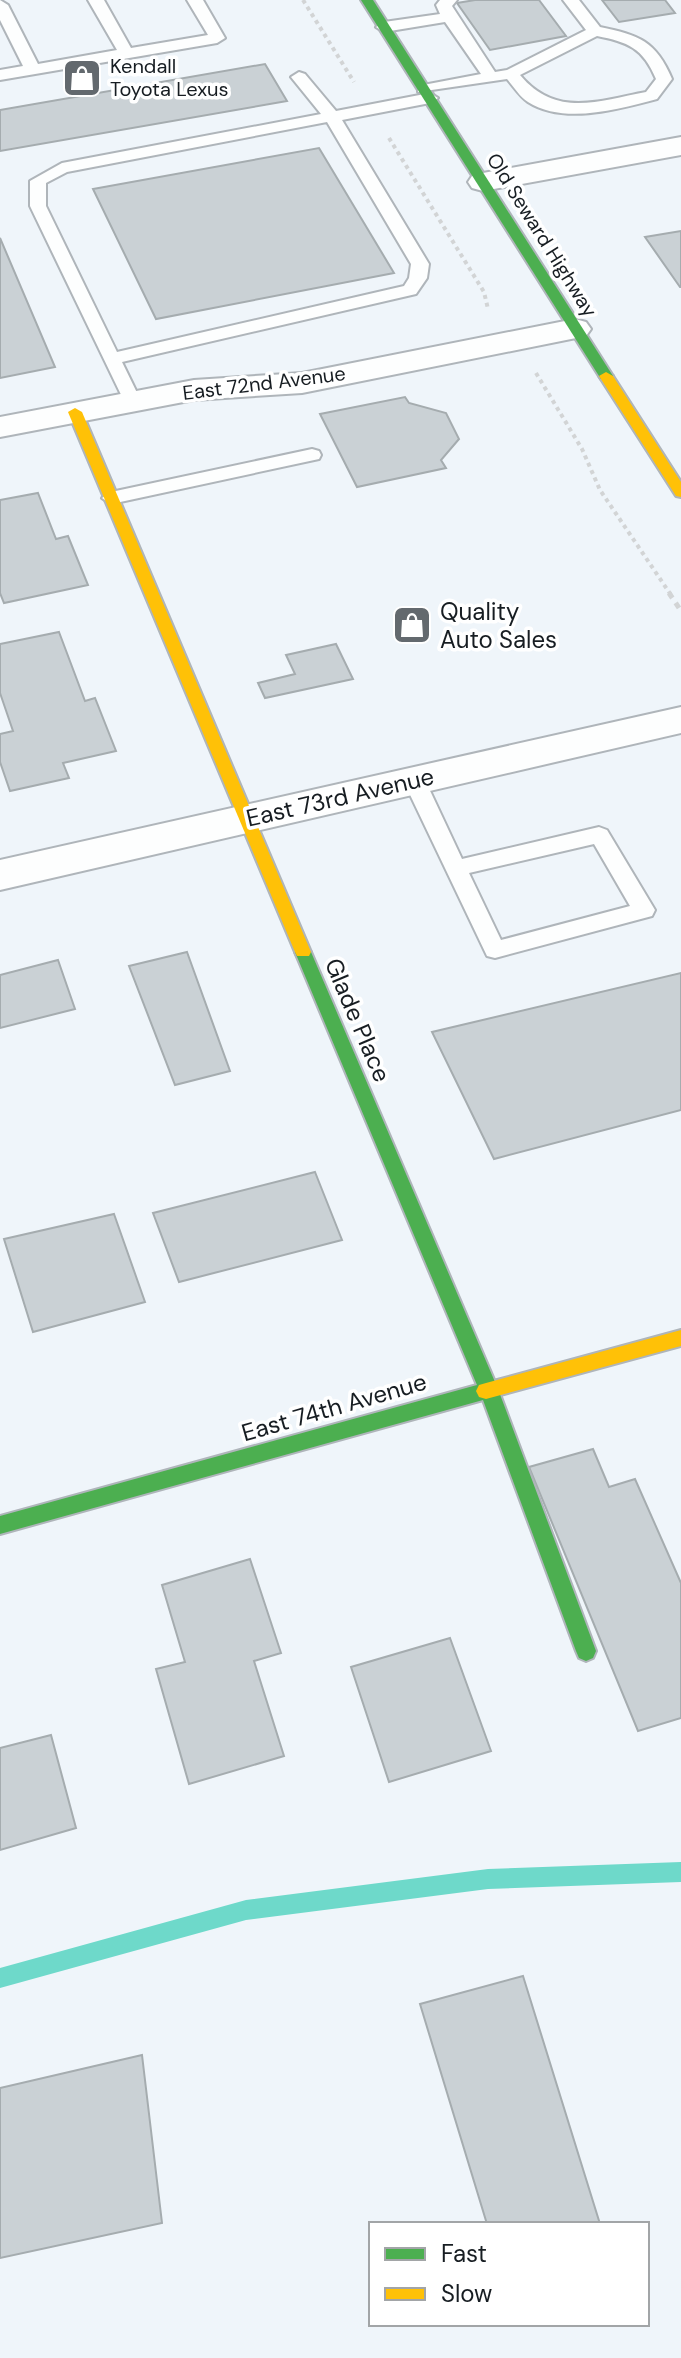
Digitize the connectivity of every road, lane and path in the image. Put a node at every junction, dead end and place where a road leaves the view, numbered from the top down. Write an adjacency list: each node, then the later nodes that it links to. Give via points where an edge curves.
1 (96, 0): 9 (lane)
2 (195, 0): 9 (lane, via 217,38)
3 (367, 0): 7 (street, Old Seward Highway)
4 (571, 0): 8 (lane)
5 (0, 5): 10 (lane)
6 (449, 8): 7 (lane); 14 (lane)
7 (384, 27): 15 (street, Old Seward Highway)
8 (595, 31): 11 (lane); 11 (lane, via 630,38 655,58 664,79 651,96 556,107 535,100)
9 (127, 54): 10 (lane)
10 (33, 70): 12 (lane)
11 (511, 74): 14 (lane)
12 (0, 75)
13 (299, 77): 16 (lane)
14 (491, 77): 15 (lane)
15 (427, 94): 16 (lane); 18 (street, Old Seward Highway)
16 (332, 117): 20 (lane, via 62,168 38,181 38,206); 20 (lane, via 420,264 410,290)
17 (681, 146): 18 (street)
18 (483, 182): 19 (street, Old Seward Highway)
19 (575, 329): 21 (street, East 72nd Avenue, via 302,383 194,390); 25 (street, Old Seward Highway)
20 (112, 359): 21 (lane)
21 (132, 401): 22 (street, East 72nd Avenue)
22 (75, 412): 23 (street, East 72nd Avenue); 26 (street, Glade Place)
23 (0, 427)
24 (312, 455): 26 (lane)
25 (681, 493)
26 (111, 498): 29 (street, Glade Place)
27 (681, 720): 28 (street, East 73rd Avenue)
28 (414, 780): 29 (street, East 73rd Avenue); 30 (lane)
29 (246, 818): 31 (street, East 73rd Avenue); 33 (street, Glade Place)
30 (456, 868): 30 (lane, via 495,950 644,910 599,835)
31 (0, 875)
32 (681, 1338): 33 (street, East 74th Avenue)
33 (488, 1389): 34 (street, East 74th Avenue); 35 (street, Glade Place)
34 (0, 1525)
35 (586, 1651)

